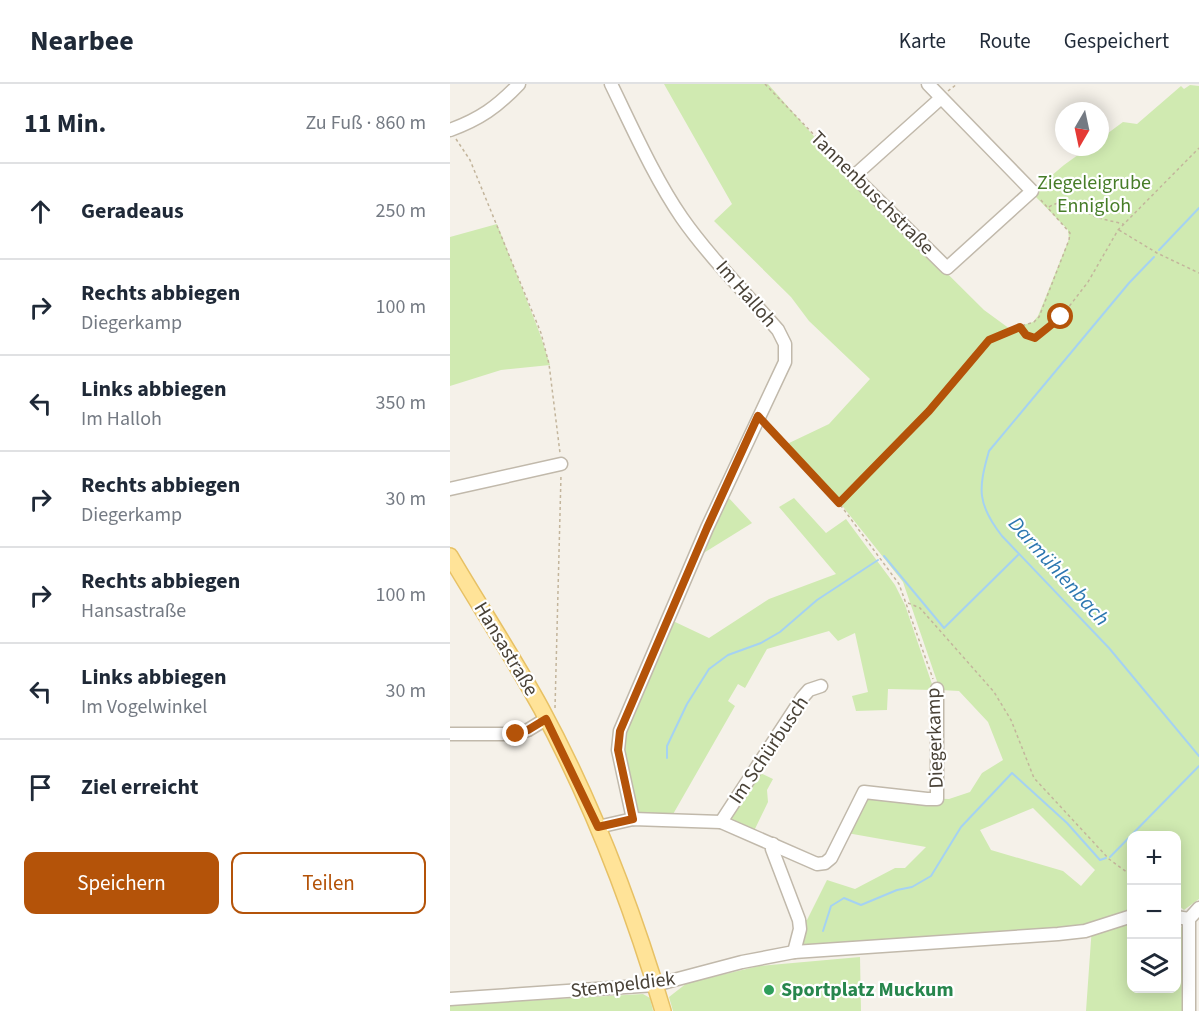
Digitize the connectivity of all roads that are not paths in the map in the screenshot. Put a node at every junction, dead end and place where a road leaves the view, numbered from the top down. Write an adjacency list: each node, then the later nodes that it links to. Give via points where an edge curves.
1 (519, 84): 5 (street, via 501,104)
2 (610, 84): 13 (street, Im Halloh, via 681,217 778,330 785,344 785,362 707,528 620,731 618,750)
3 (928, 84): 4 (street)
4 (941, 98): 4 (street, Tannenbuschstraße, via 1032,191 947,268 854,176)
5 (453, 135)
6 (561, 464): 7 (street)
7 (450, 489)
8 (450, 556): 11 (main road, Hansastraße)
9 (822, 686): 14 (street, Im Schürbusch, via 809,690 802,698)
10 (937, 689): 16 (street, Diegerkamp, via 937,799 864,792 825,863 817,864)
11 (546, 719): 12 (street, via 516,734); 15 (main road, Hansastraße)
12 (450, 734)
13 (633, 819): 14 (street, Diegerkamp); 15 (street, Diegerkamp)
14 (721, 822): 16 (street, Diegerkamp)
15 (598, 827): 21 (main road, Hansastraße)
16 (773, 844): 20 (street, via 799,920)
17 (1199, 908): 19 (street)
18 (1127, 917): 20 (street, Stempeldiek, via 1084,931 1058,934)
19 (1183, 918): 24 (street)
20 (794, 952): 21 (street, Stempeldiek)
21 (655, 985): 22 (street, Stempeldiek); 23 (main road, Hansastraße)
22 (450, 999)
23 (663, 1011)
24 (1189, 1011)

